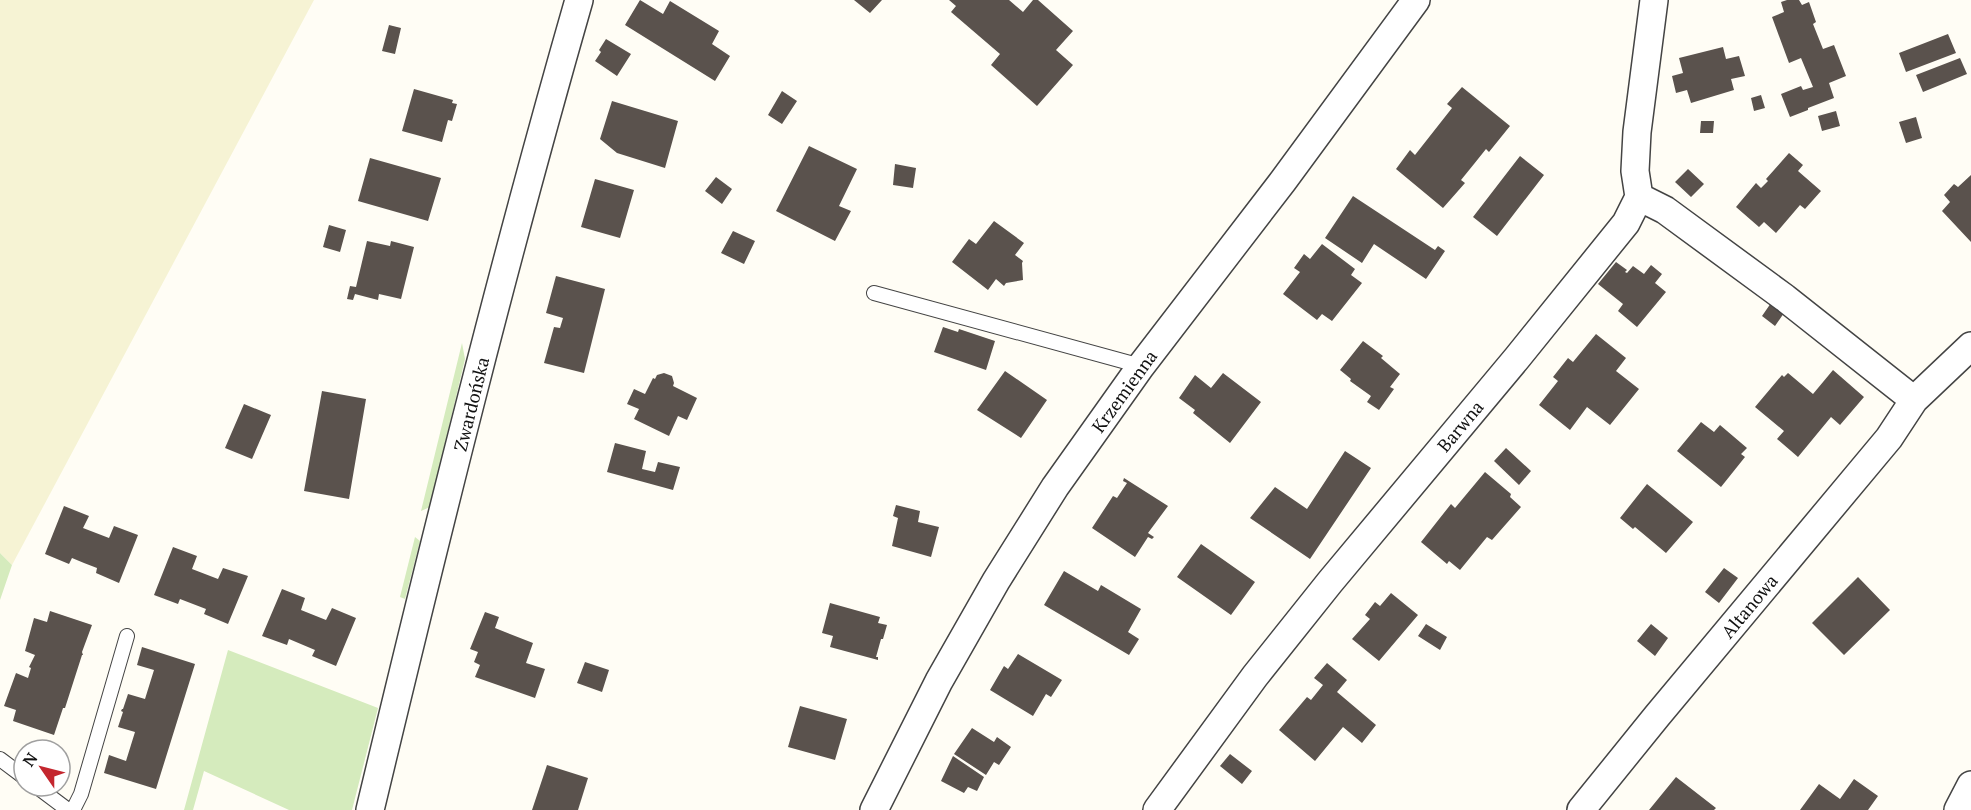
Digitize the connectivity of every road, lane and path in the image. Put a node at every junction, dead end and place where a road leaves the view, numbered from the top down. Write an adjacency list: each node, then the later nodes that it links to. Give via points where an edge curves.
1 (579, 0): 13 (street, Zwardońska, via 537,147)
2 (1416, 0): 7 (street, Krzemienna)
3 (1654, 0): 4 (street, via 1637,132 1635,171)
4 (1640, 197): 8 (street, via 1665,210 1757,278); 15 (street, Barwna, via 1626,223 1263,666)
5 (874, 293): 7 (lane)
6 (1971, 346): 8 (street, Altanowa)
7 (1140, 366): 14 (street, Krzemienna, via 996,581 939,681)
8 (1914, 400): 16 (street, Altanowa, via 1889,438)
9 (127, 636): 12 (lane, via 81,794)
10 (1971, 786): 17 (street)
11 (54, 798): 12 (lane)
12 (71, 810)
13 (370, 810)
14 (874, 810)
15 (1157, 810)
16 (1581, 810)
17 (1958, 810)

